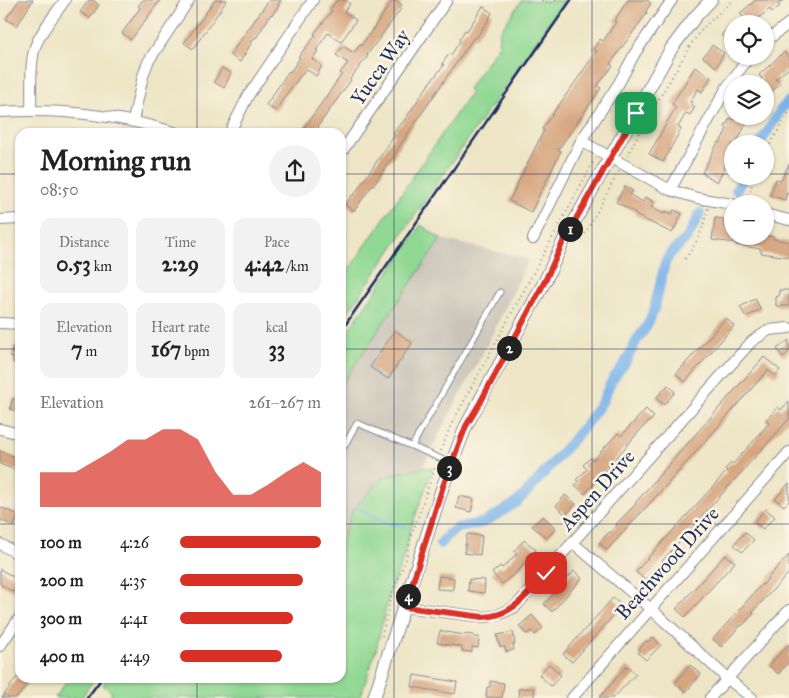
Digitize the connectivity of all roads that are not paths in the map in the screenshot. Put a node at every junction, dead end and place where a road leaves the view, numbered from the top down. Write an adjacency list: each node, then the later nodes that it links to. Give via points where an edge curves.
1 (65, 0): 10 (street, via 35,47)
2 (189, 0): 12 (street, via 148,62)
3 (313, 0): 14 (street, via 248,96)
4 (447, 0): 16 (street, Yucca Way)
5 (672, 0): 15 (street, via 634,53)
6 (711, 0): 17 (street, via 671,49)
7 (789, 23): 8 (street)
8 (774, 35)
9 (743, 65): 18 (street, via 726,87)
10 (31, 111): 11 (street); 12 (street, via 93,114)
11 (0, 112)
12 (133, 121): 13 (street)
13 (159, 128)
14 (232, 128)
15 (581, 141): 17 (street); 24 (street)
16 (346, 146)
17 (610, 158): 18 (street); 34 (street, via 466,426)
18 (670, 190): 19 (street, via 697,198)
19 (724, 199)
20 (774, 216): 23 (street)
21 (15, 219): 22 (street)
22 (0, 220)
23 (789, 220)
24 (533, 238)
25 (500, 292): 32 (lane)
26 (0, 323): 27 (street)
27 (15, 324)
28 (789, 328): 35 (street, Aspen Drive, via 769,330 752,341)
29 (0, 430): 30 (street)
30 (15, 433)
31 (346, 443): 32 (lane, via 357,423)
32 (412, 446): 34 (lane)
33 (789, 452): 39 (street, Beachwood Drive)
34 (451, 463): 38 (street)
35 (573, 543): 38 (street, Aspen Drive, via 520,604 496,616); 39 (street)
36 (0, 544): 37 (street)
37 (15, 552)
38 (405, 607): 44 (street)
39 (651, 609): 43 (street); 45 (street, Beachwood Drive)
40 (789, 610): 43 (street)
41 (15, 624): 42 (street)
42 (0, 646)
43 (728, 679): 46 (street); 47 (street)
44 (374, 698)
45 (572, 698)
46 (710, 698)
47 (752, 698)

